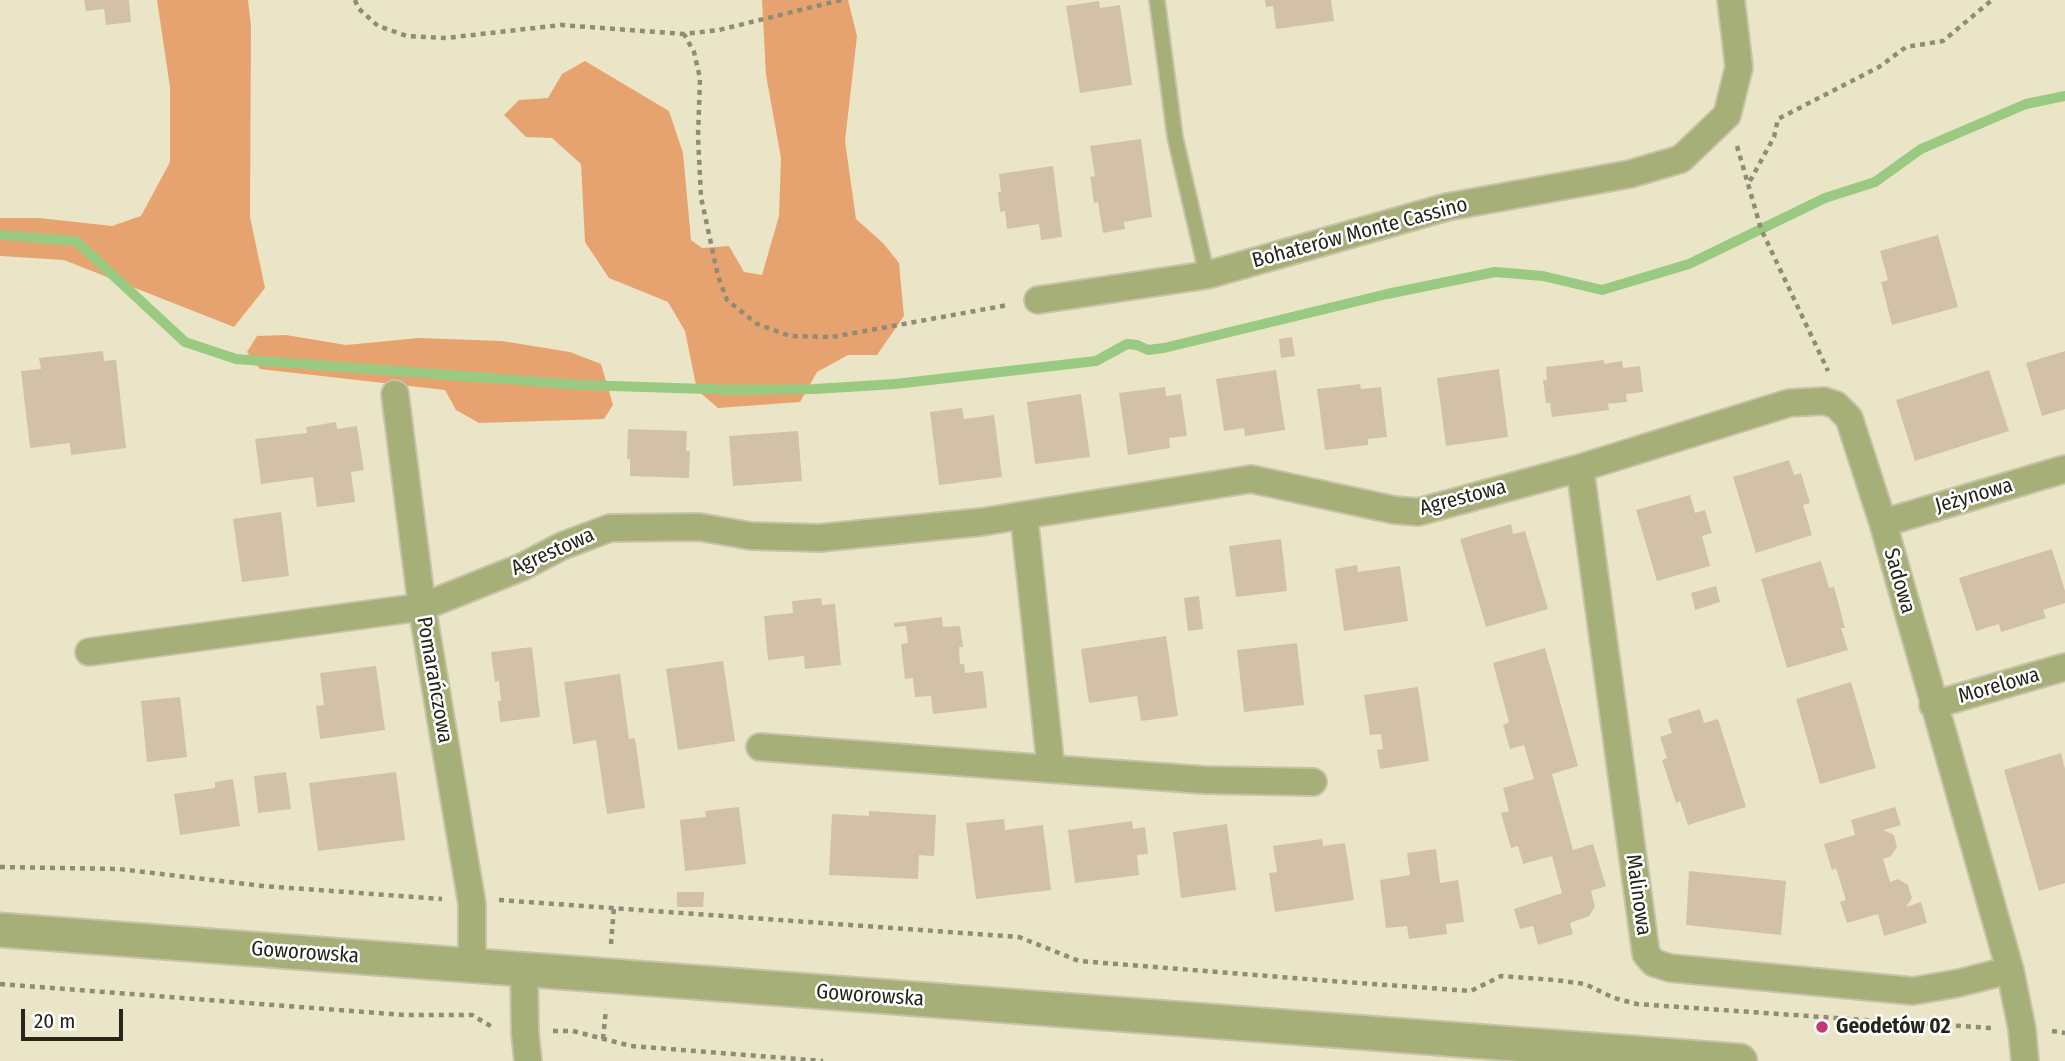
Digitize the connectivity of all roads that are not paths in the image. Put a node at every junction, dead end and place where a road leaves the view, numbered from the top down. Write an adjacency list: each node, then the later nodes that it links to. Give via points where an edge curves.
1 (1157, 0): 3 (lane, via 1175,137)
2 (1731, 0): 3 (street, Bohaterów Monte Cassino, via 1740,67 1727,116 1681,159 1630,174 1447,207)
3 (1206, 275): 4 (street, Bohaterów Monte Cassino)
4 (1038, 300)
5 (395, 394): 11 (street, Pomarańczowa)
6 (1849, 418): 7 (street, Agrestowa, via 1824,401 1788,403); 10 (street, Sadowa)
7 (1580, 467): 9 (street, Agrestowa, via 1418,512 1251,479); 21 (street, Malinowa, via 1646,954 1654,963 1670,968 1913,991)
8 (2065, 469): 10 (street, Jeżynowa)
9 (1024, 516): 11 (street, Agrestowa, via 819,538 751,536 698,527 610,528); 16 (street)
10 (1882, 523): 14 (street, Sadowa)
11 (422, 607): 12 (street, Agrestowa); 19 (street, Pomarańczowa, via 472,904)
12 (89, 652)
13 (2065, 667): 14 (street, Morelowa)
14 (1933, 705): 21 (street, Sadowa)
15 (760, 747): 16 (street)
16 (1051, 769): 17 (street)
17 (1313, 782)
18 (0, 930): 19 (street, Goworowska)
19 (472, 965): 20 (street, Goworowska)
20 (524, 969): 22 (street); 23 (street, Goworowska)
21 (2010, 970): 24 (street, Sadowa)
22 (528, 1061)
23 (1740, 1061)
24 (2025, 1061)

